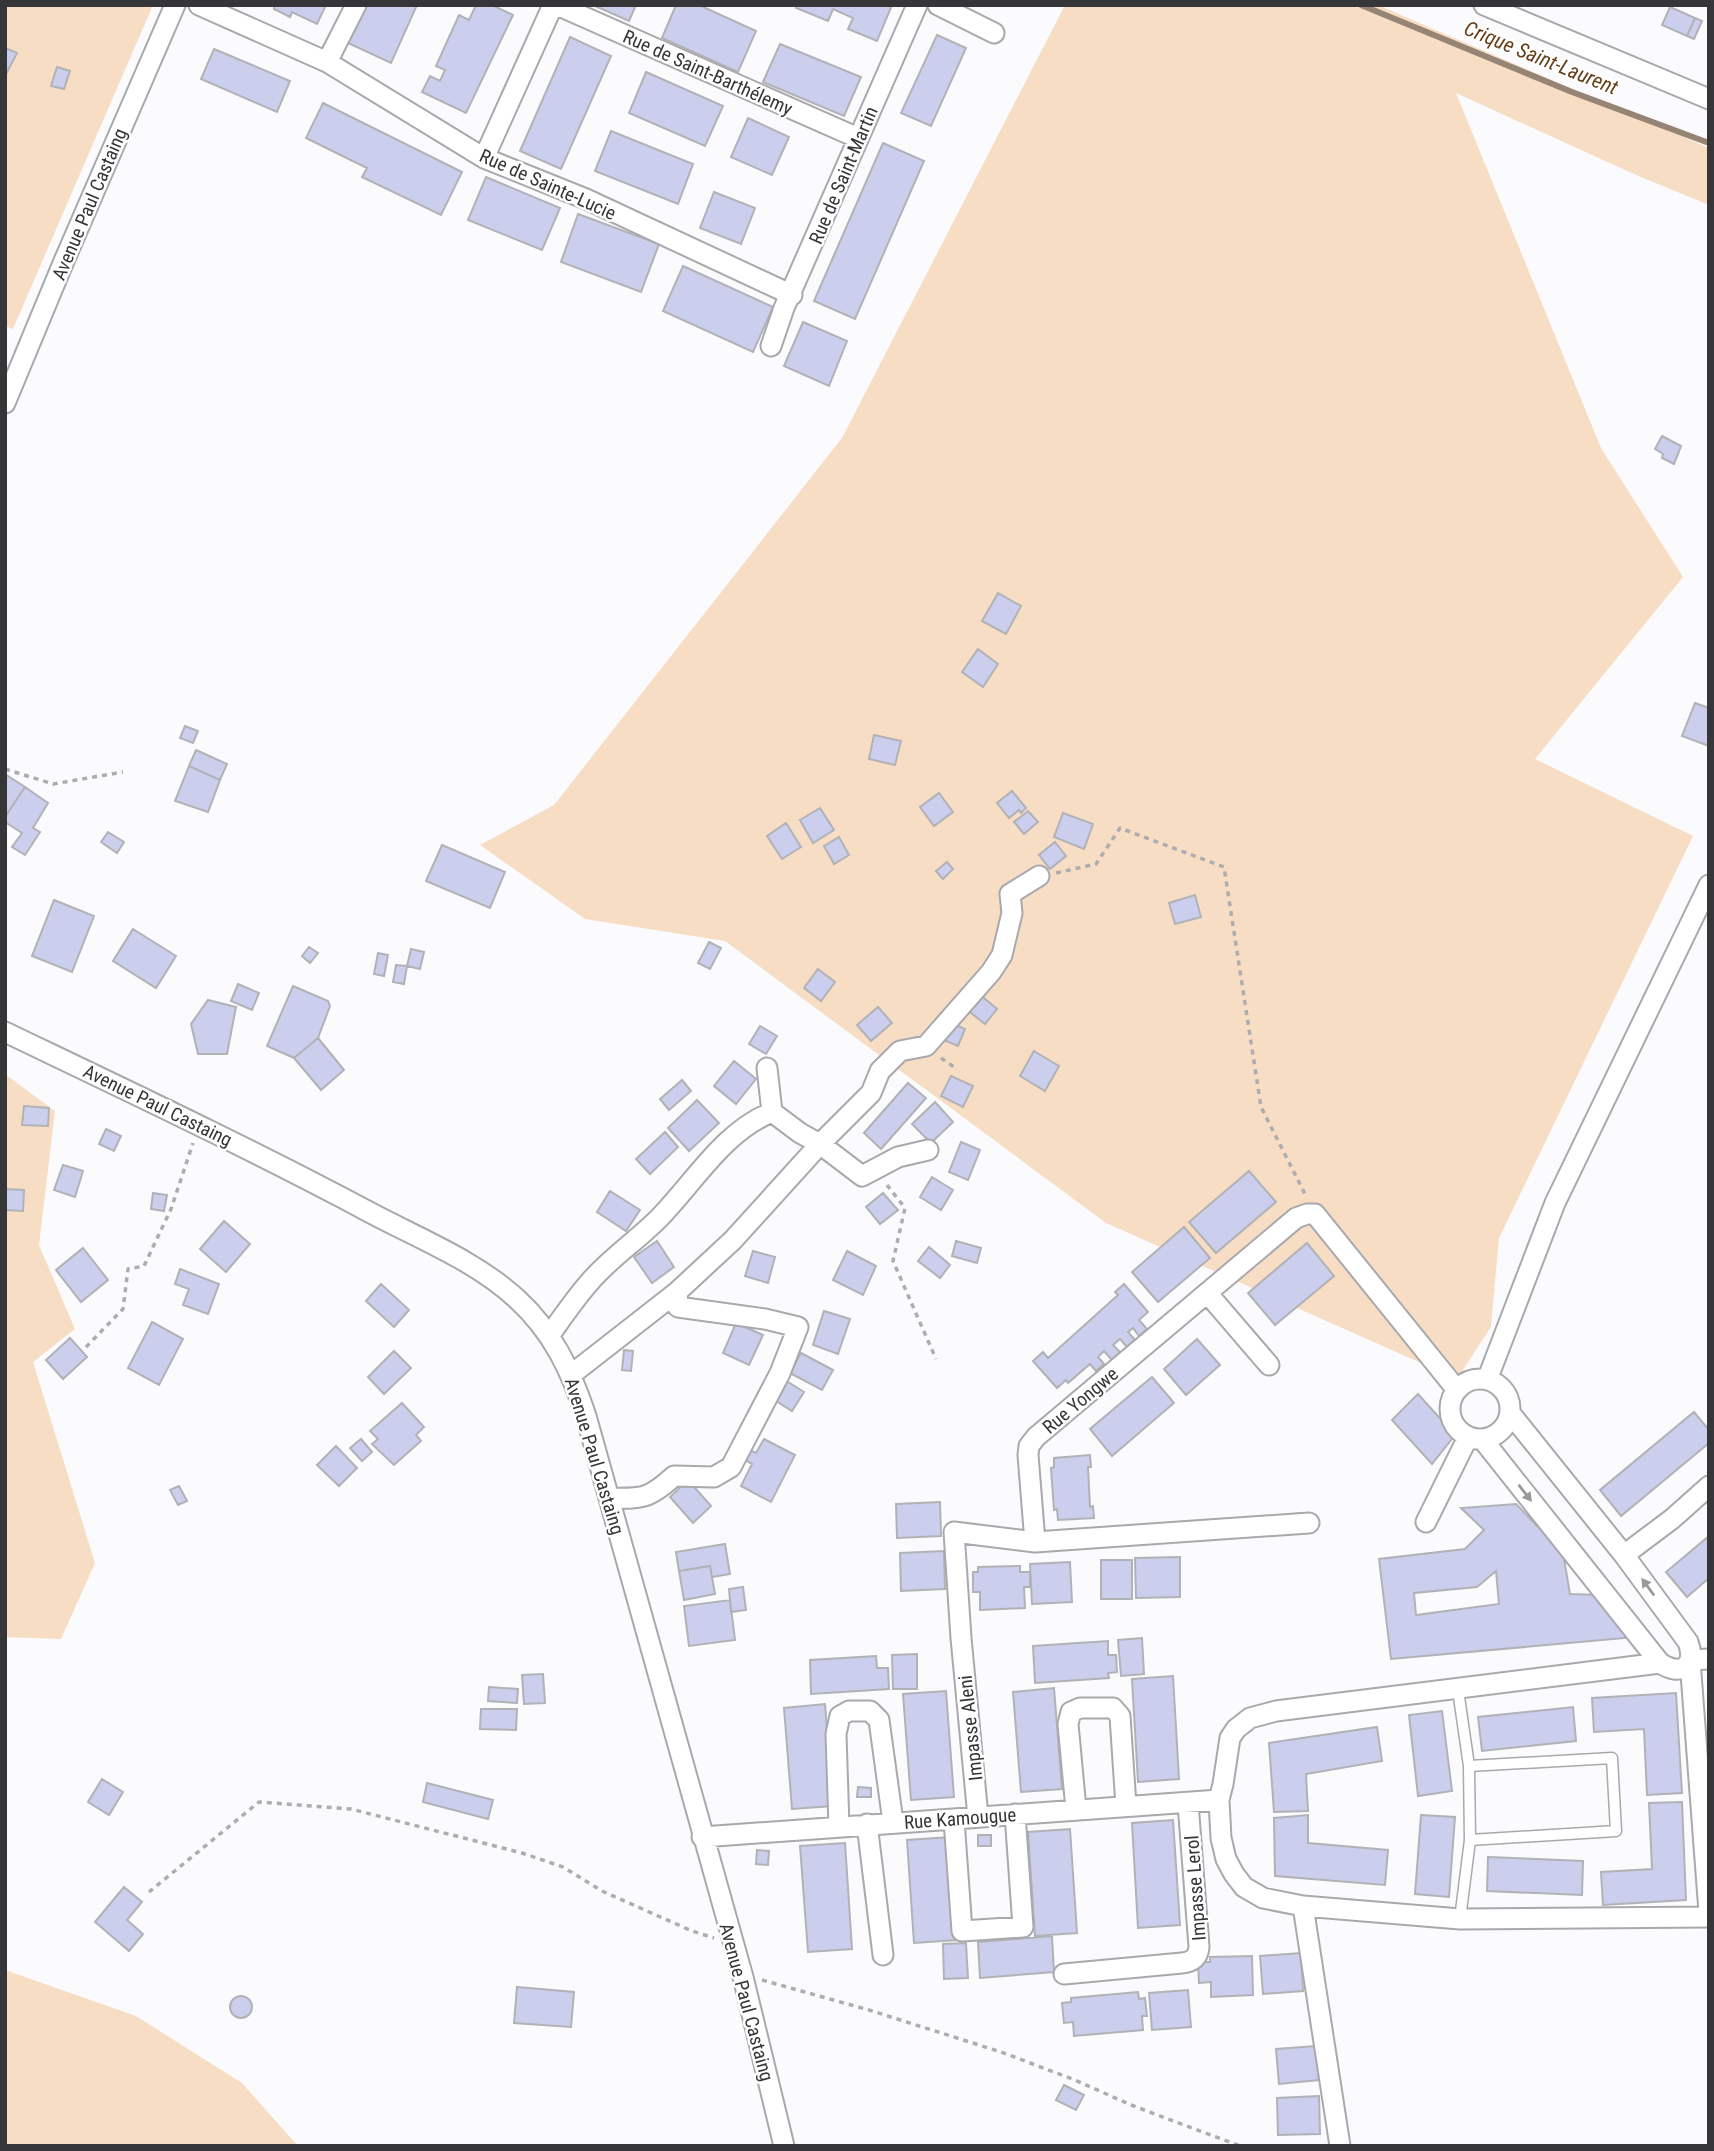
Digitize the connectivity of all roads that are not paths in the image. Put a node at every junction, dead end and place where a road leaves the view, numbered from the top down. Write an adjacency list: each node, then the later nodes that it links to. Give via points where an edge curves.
1 (175, 5): 15 (street, Avenue Paul Castaing)
2 (199, 5): 9 (street, Rue de Sainte-Lucie)
3 (356, 5): 9 (street)
4 (555, 5): 11 (street, Rue de Saint-Barthélemy); 12 (street)
5 (917, 5): 11 (street, Rue de Saint-Martin)
6 (938, 5): 8 (street)
7 (1485, 5): 10 (street)
8 (994, 33)
9 (327, 62): 12 (street, Rue de Sainte-Lucie)
10 (1709, 99)
11 (858, 138): 13 (street, Rue de Saint-Martin)
12 (484, 158): 13 (street, Rue de Sainte-Lucie, via 586,199)
13 (792, 295): 14 (street, Rue de Saint-Martin)
14 (771, 346)
15 (5, 403)
16 (1039, 876): 21 (street, via 1010,894 1012,913 1002,955 991,972 926,1046 900,1051 880,1072 870,1093)
17 (1709, 885): 28 (street, via 1555,1203)
18 (5, 1032): 25 (street, Avenue Paul Castaing, via 269,1159 490,1276)
19 (767, 1068): 20 (street)
20 (772, 1112): 21 (street); 25 (street, via 753,1119 713,1155 662,1216 588,1283)
21 (820, 1144): 22 (street, via 862,1176 898,1157); 23 (street, via 733,1240)
22 (928, 1150)
23 (677, 1292): 27 (street); 33 (street, via 678,1307 798,1327 780,1373 731,1467 714,1477 674,1476 656,1492 638,1499)
24 (1208, 1294): 26 (street); 29 (street, Rue Yongwe, via 1296,1218 1315,1214); 36 (street, Rue Yongwe, via 1029,1446)
25 (549, 1336): 27 (street, Avenue Paul Castaing)
26 (1269, 1365)
27 (572, 1374): 33 (street, Avenue Paul Castaing)
28 (1488, 1380): 29 (street, via 1471,1380); 30 (street, via 1505,1392)
29 (1457, 1390): 31 (street, via 1450,1407 1454,1425)
30 (1510, 1413): 31 (street, via 1501,1432); 37 (street)
31 (1476, 1439): 34 (street); 39 (street, one-way to 39)
32 (1709, 1486): 37 (street)
33 (609, 1498): 52 (street, Avenue Paul Castaing)
34 (1426, 1522)
35 (1309, 1523): 36 (street)
36 (1035, 1542): 47 (street, Impasse Aleni, via 954,1532)
37 (1624, 1555): 38 (street, one-way to 37)
38 (1699, 1660): 39 (street, via 1679,1670); 55 (street)
39 (1660, 1664): 40 (street)
40 (1458, 1690): 41 (lane); 42 (street, via 1250,1718 1230,1738)
41 (1469, 1766): 53 (lane); 53 (lane, via 1612,1758 1616,1831)
42 (1219, 1800): 43 (street, Rue Kamougue); 54 (street, via 1224,1849 1244,1887 1263,1898)
43 (1188, 1803): 44 (street, Rue Kamougue); 58 (street, Impasse Lerol, via 1199,1947 1193,1960)
44 (1126, 1806): 45 (street, Rue Kamougue); 45 (street, via 1120,1716 1113,1708 1080,1708 1069,1719)
45 (1076, 1809): 46 (street, Rue Kamougue)
46 (1014, 1814): 47 (street, Rue Kamougue); 48 (street, via 1023,1927 962,1931)
47 (978, 1817): 48 (street, Rue Kamougue)
48 (954, 1820): 49 (street, Rue Kamougue)
49 (893, 1822): 50 (street, Rue Kamougue); 51 (street, via 879,1720 870,1711 849,1711 841,1716 836,1734)
50 (867, 1824): 51 (street, Rue Kamougue); 57 (street)
51 (839, 1827): 52 (street, Rue Kamougue)
52 (702, 1837): 59 (street, Avenue Paul Castaing, via 743,1977)
53 (1471, 1840): 56 (lane)
54 (1303, 1906): 56 (street); 60 (street)
55 (1709, 1915): 56 (street)
56 (1460, 1919)
57 (883, 1955)
58 (1064, 1973)
59 (784, 2146)
60 (1339, 2146)

